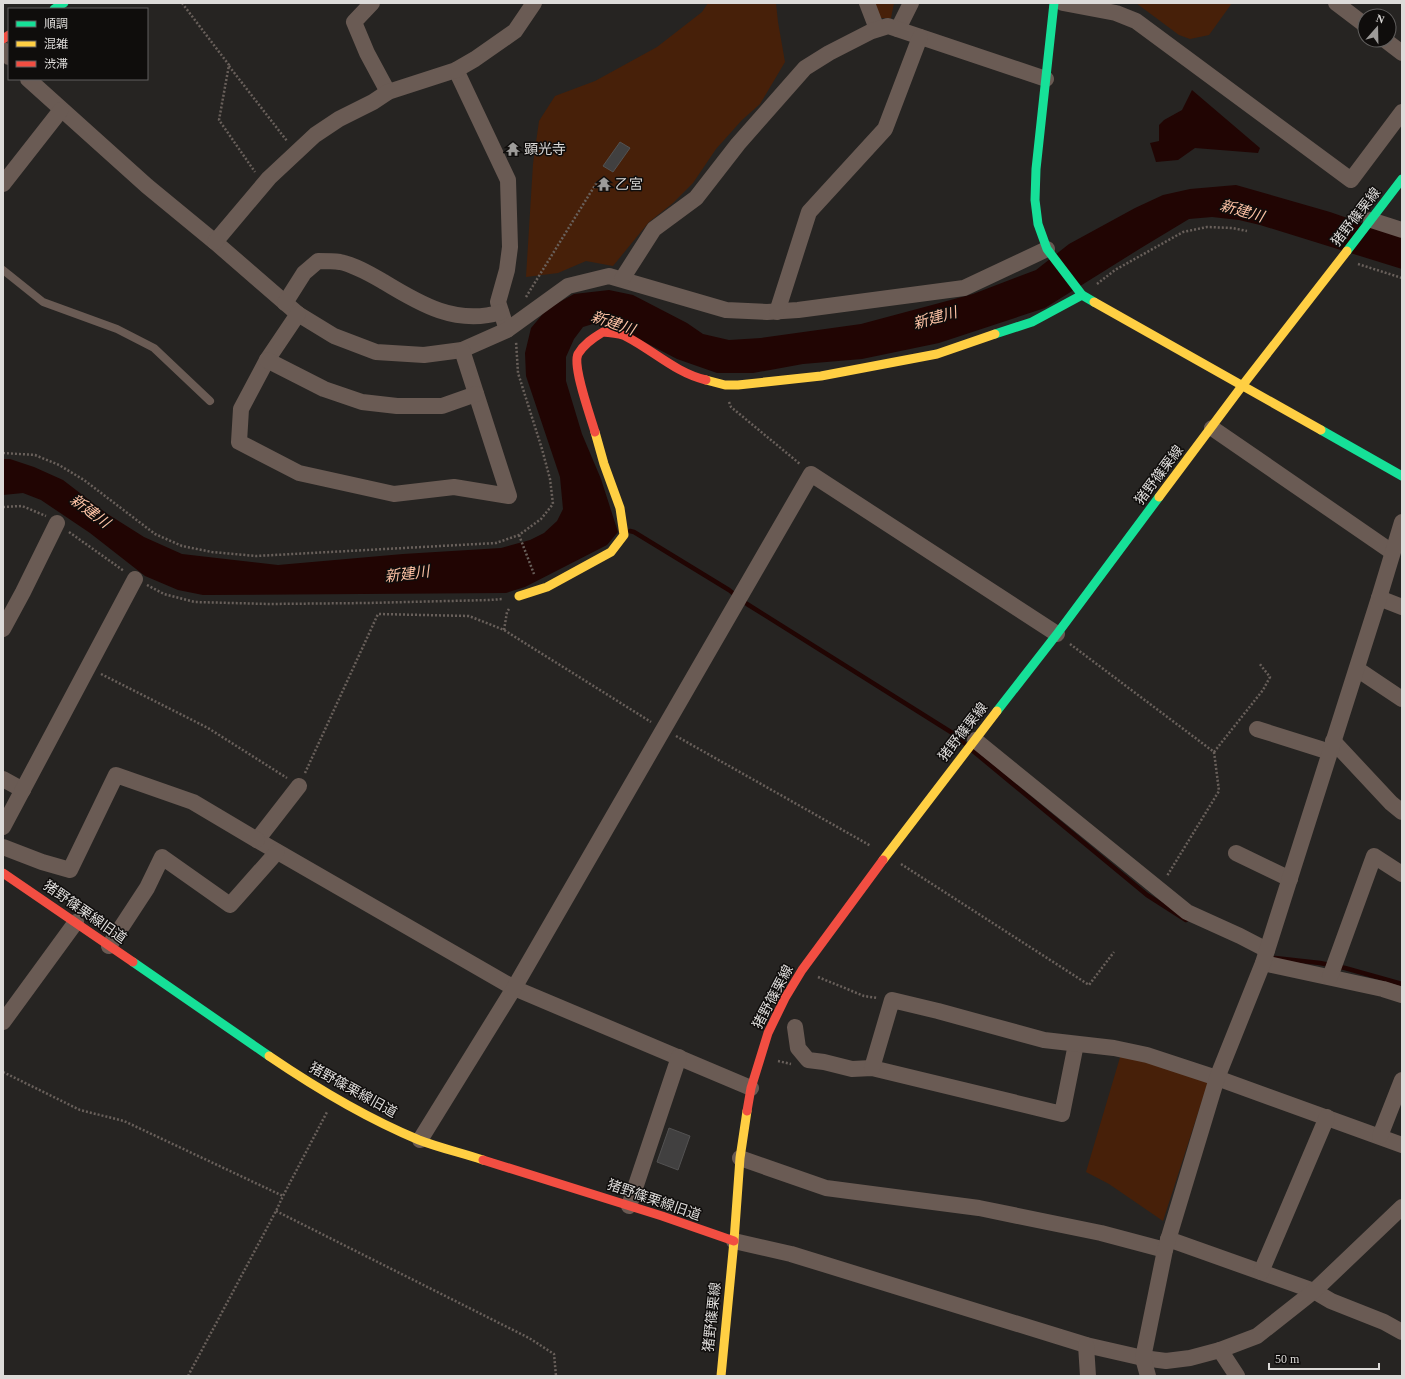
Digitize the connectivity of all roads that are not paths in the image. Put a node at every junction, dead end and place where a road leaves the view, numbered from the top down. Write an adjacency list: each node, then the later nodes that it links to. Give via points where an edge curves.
1 (372, 3): 15 (street, via 354,22)
2 (534, 3): 12 (street, via 515,31)
3 (867, 3): 10 (street)
4 (911, 3): 9 (street)
5 (1054, 3): 13 (street)
6 (1063, 3): 17 (street, via 1116,13 1136,21 1351,180)
7 (1336, 3): 8 (street)
8 (1357, 19)
9 (898, 29): 10 (street, via 888,26); 11 (street)
10 (877, 30): 25 (street, via 829,53 805,68 738,144 696,198 654,229)
11 (920, 36): 13 (street); 29 (street, via 885,130 809,212)
12 (456, 70): 15 (street); 28 (street, via 508,180 510,247 498,302)
13 (1046, 79): 23 (street, via 1035,200 1038,224)
14 (29, 80): 16 (street)
15 (388, 92): 22 (street, via 315,135 264,184)
16 (62, 110): 19 (street); 22 (street, via 147,186)
17 (1402, 112)
18 (1402, 180): 20 (street, 猪野篠栗線)
19 (3, 184)
20 (1371, 220): 21 (street); 34 (street, 猪野篠栗線)
21 (1402, 230)
22 (215, 242): 27 (street)
23 (1047, 250): 26 (street); 29 (street, via 964,288)
24 (3, 270): 36 (lane, via 43,302 117,329 154,348)
25 (622, 280): 29 (street, via 726,310); 31 (street, via 609,276 568,286)
26 (1082, 295): 34 (street); 43 (street, via 1032,322 937,354 821,376 738,385 725,385 693,377 626,336 603,332 586,343 577,356 578,374 604,464 620,508 624,535 611,552 547,587)
27 (285, 303): 28 (street, via 304,273 318,261 340,262 365,271 405,295 439,311 465,317 489,316); 30 (street)
28 (501, 312): 31 (street)
29 (777, 312)
30 (298, 314): 32 (street, via 334,336 376,352 424,355); 33 (street)
31 (507, 330): 32 (street)
32 (462, 350): 35 (street)
33 (267, 360): 35 (street, via 324,389 362,402 397,406 442,406); 35 (street, via 241,409 239,442 299,473 394,494 454,487 509,496)
34 (1242, 386): 37 (street, 猪野篠栗線); 38 (street)
35 (476, 394)
36 (210, 401)
37 (1212, 428): 41 (street); 47 (street, 猪野篠栗線)
38 (1402, 476)
39 (1402, 522): 41 (street)
40 (57, 523): 46 (street)
41 (1392, 552): 44 (street)
42 (135, 579): 55 (street)
43 (519, 596)
44 (1379, 598): 45 (street); 48 (street)
45 (1402, 607)
46 (3, 629)
47 (1057, 634): 51 (street, 猪野篠栗線); 69 (street, via 811,474)
48 (1357, 669): 49 (street); 52 (street)
49 (1402, 699)
50 (1257, 729): 52 (street)
51 (975, 740): 67 (street, via 1187,912 1240,936); 78 (street, 猪野篠栗線, via 802,970 768,1033)
52 (1332, 747): 56 (street); 64 (street)
53 (3, 779): 55 (street)
54 (299, 786): 58 (street)
55 (23, 790): 57 (street)
56 (1402, 812)
57 (3, 827)
58 (257, 840): 59 (street, via 193,802 116,775 70,870); 60 (street)
59 (3, 847)
60 (277, 852): 66 (street, via 230,905 162,857 147,888); 69 (street)
61 (1236, 853): 64 (street)
62 (3, 873): 65 (street, 猪野篠栗線旧道)
63 (1402, 874): 68 (street, via 1374,856)
64 (1290, 879): 67 (street)
65 (76, 922): 66 (street, 猪野篠栗線旧道); 71 (street)
66 (109, 946): 81 (street, 猪野篠栗線旧道, via 335,1098 370,1118)
67 (1265, 956): 68 (street); 76 (street)
68 (1330, 977): 70 (street)
69 (514, 988): 74 (street); 81 (street)
70 (1402, 995)
71 (3, 1022)
72 (795, 1027): 75 (street, via 798,1048 808,1060 852,1069)
73 (1076, 1044): 75 (street, via 1044,1040 892,1000); 75 (street, via 1062,1114); 76 (street, via 1147,1055)
74 (679, 1057): 78 (street); 84 (street)
75 (872, 1068)
76 (1217, 1078): 79 (street); 87 (street)
77 (1402, 1080): 80 (street)
78 (751, 1088): 83 (street, 猪野篠栗線)
79 (1327, 1117): 80 (street); 88 (street)
80 (1380, 1136): 82 (street)
81 (420, 1140): 84 (street, 猪野篠栗線旧道)
82 (1402, 1145)
83 (740, 1158): 86 (street, 猪野篠栗線); 87 (street, via 826,1188 979,1208)
84 (629, 1206): 86 (street, 猪野篠栗線旧道)
85 (1402, 1207): 89 (street)
86 (734, 1242): 91 (street, via 790,1254); 94 (street, 猪野篠栗線)
87 (1166, 1244): 88 (street); 93 (street)
88 (1261, 1272): 89 (street)
89 (1314, 1291): 90 (street, via 1331,1302 1384,1322); 92 (street, via 1257,1336)
90 (1402, 1332)
91 (1086, 1345): 93 (street); 95 (street)
92 (1220, 1350): 93 (street, via 1166,1361); 97 (street)
93 (1143, 1358): 96 (street)
94 (720, 1376)
95 (1088, 1376)
96 (1148, 1376)
97 (1237, 1376)

